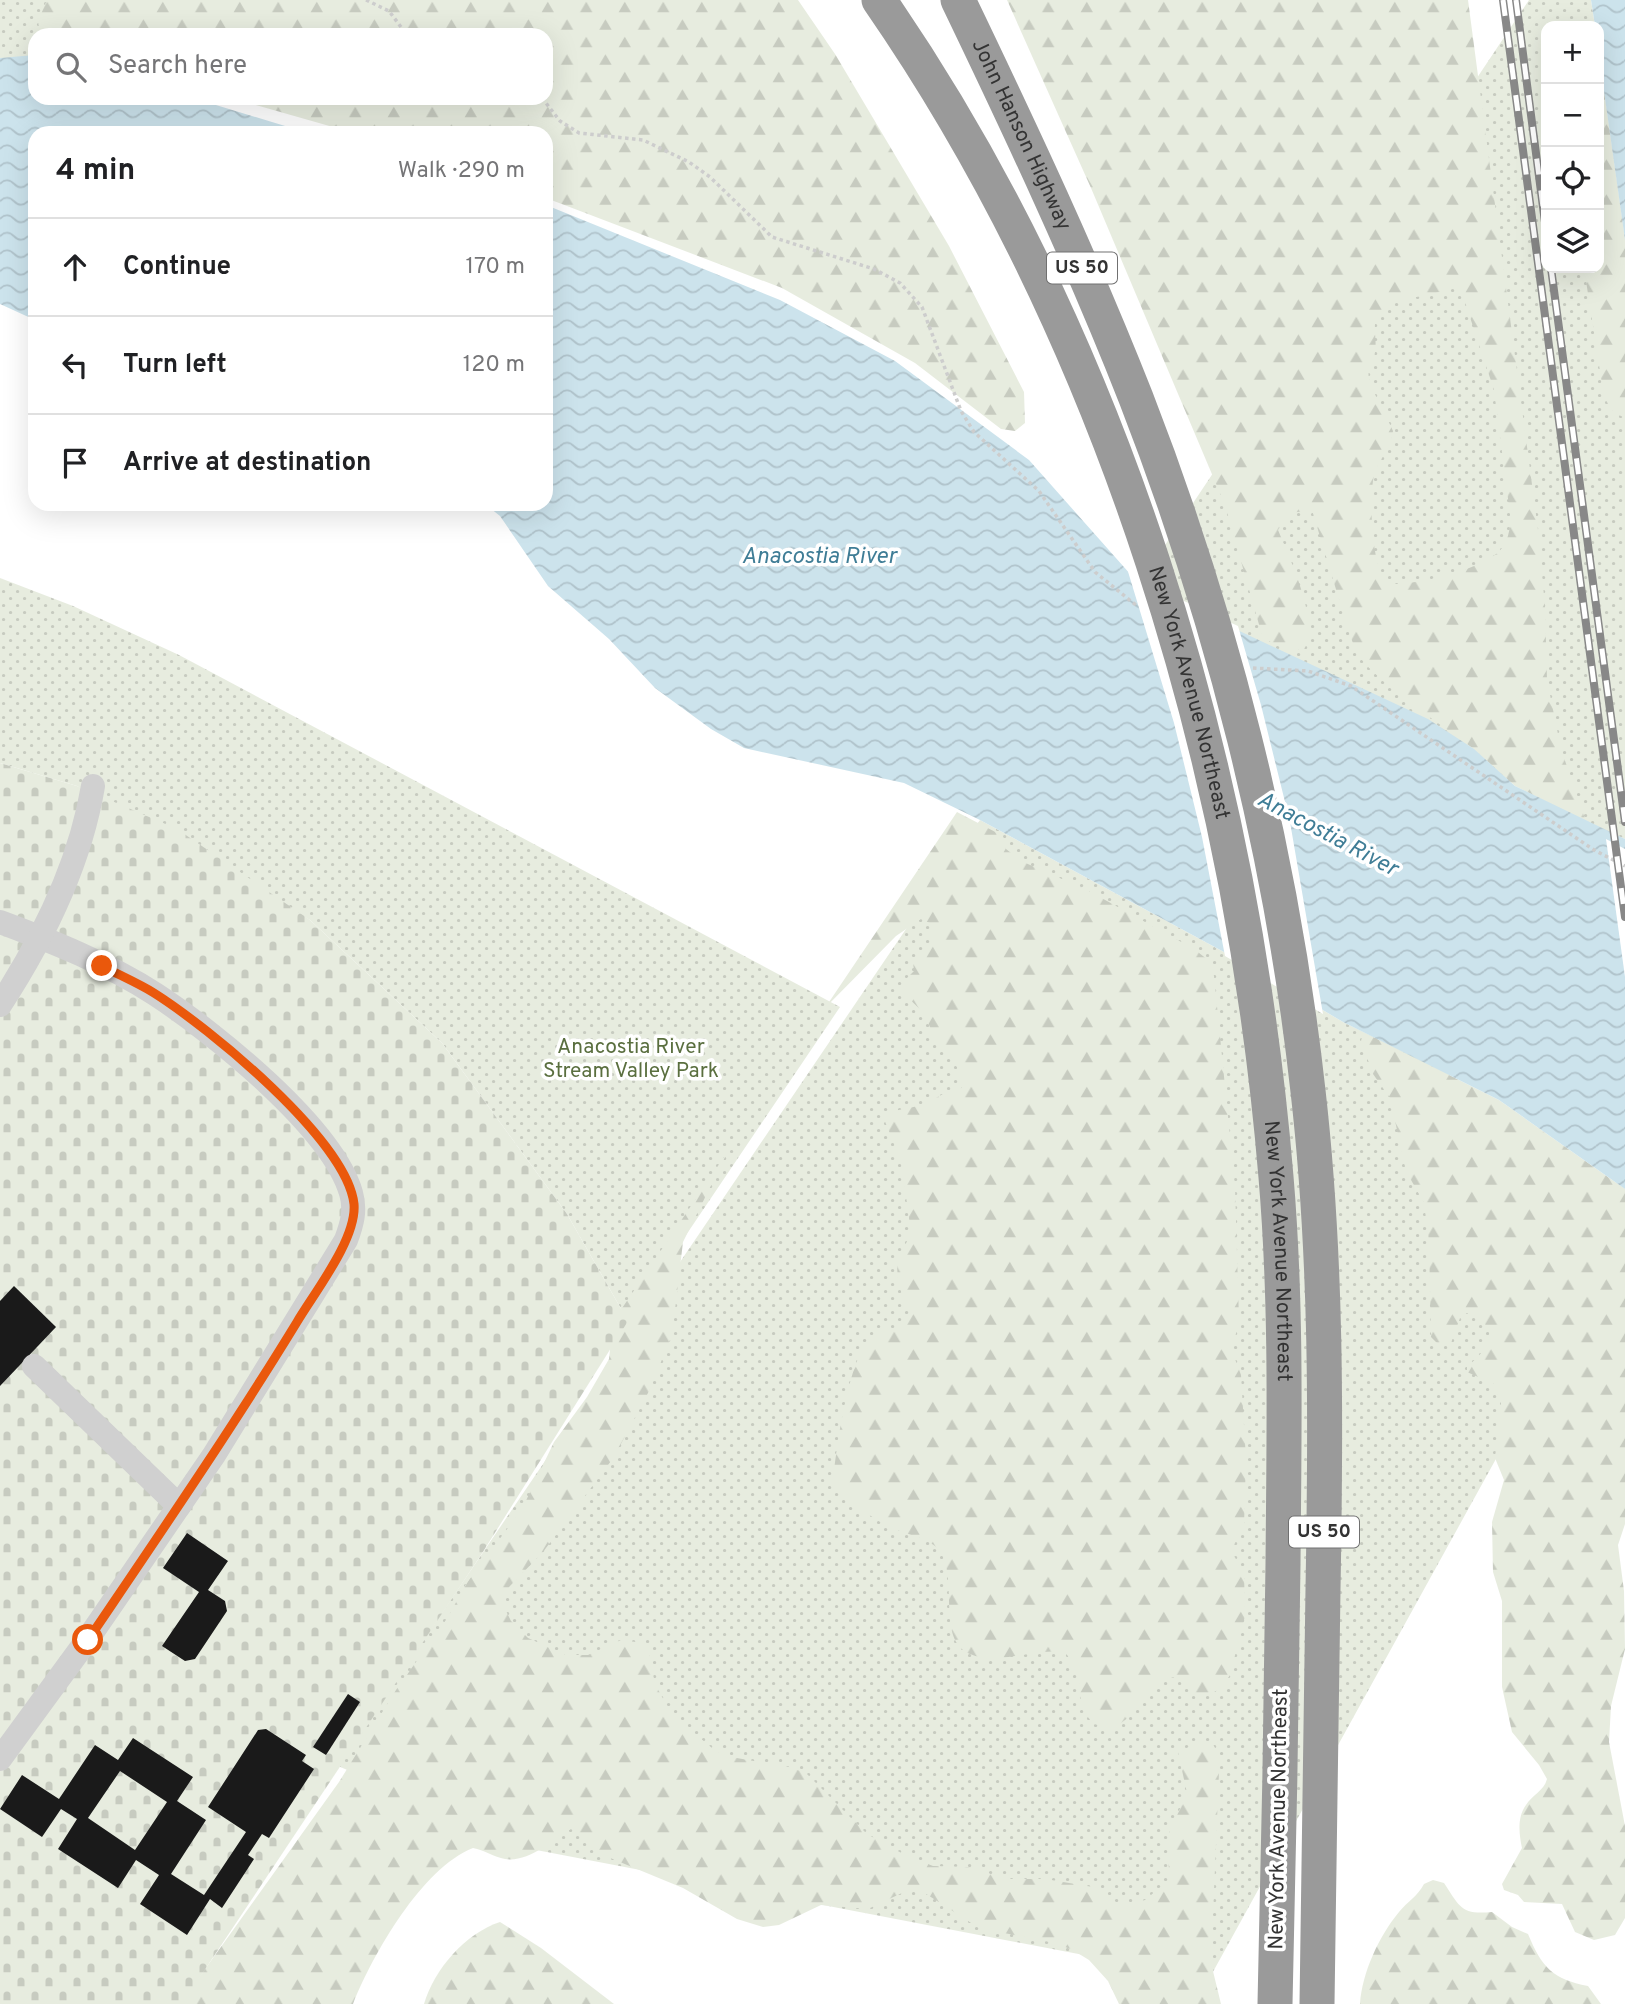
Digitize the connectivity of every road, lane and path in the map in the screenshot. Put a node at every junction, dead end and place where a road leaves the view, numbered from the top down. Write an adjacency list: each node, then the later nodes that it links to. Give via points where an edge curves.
1 (366, 0): 4 (path, via 388,11)
2 (879, 0): 15 (highway, New York Avenue Northeast / US 50, via 955,118 1013,225 1074,358 1136,516 1183,666 1243,927 1277,1182 1284,1371)
3 (958, 0): 7 (highway, John Hanson Highway / US 50, via 1108,330)
4 (401, 28)
5 (548, 105): 6 (path, via 579,133 643,140 689,162 780,242)
6 (874, 270)
7 (1188, 545): 16 (highway, New York Avenue Northeast / US 50, via 1230,685 1265,835 1305,1060 1321,1236 1325,1344)
8 (93, 786): 10 (lane, via 84,833)
9 (0, 922): 10 (lane)
10 (40, 938): 11 (lane); 13 (lane, via 153,992 220,1043 323,1143 351,1193 353,1221 346,1240)
11 (0, 1005)
12 (34, 1366): 13 (lane)
13 (178, 1506): 14 (lane)
14 (0, 1759)
15 (1275, 2004)
16 (1317, 2004)

